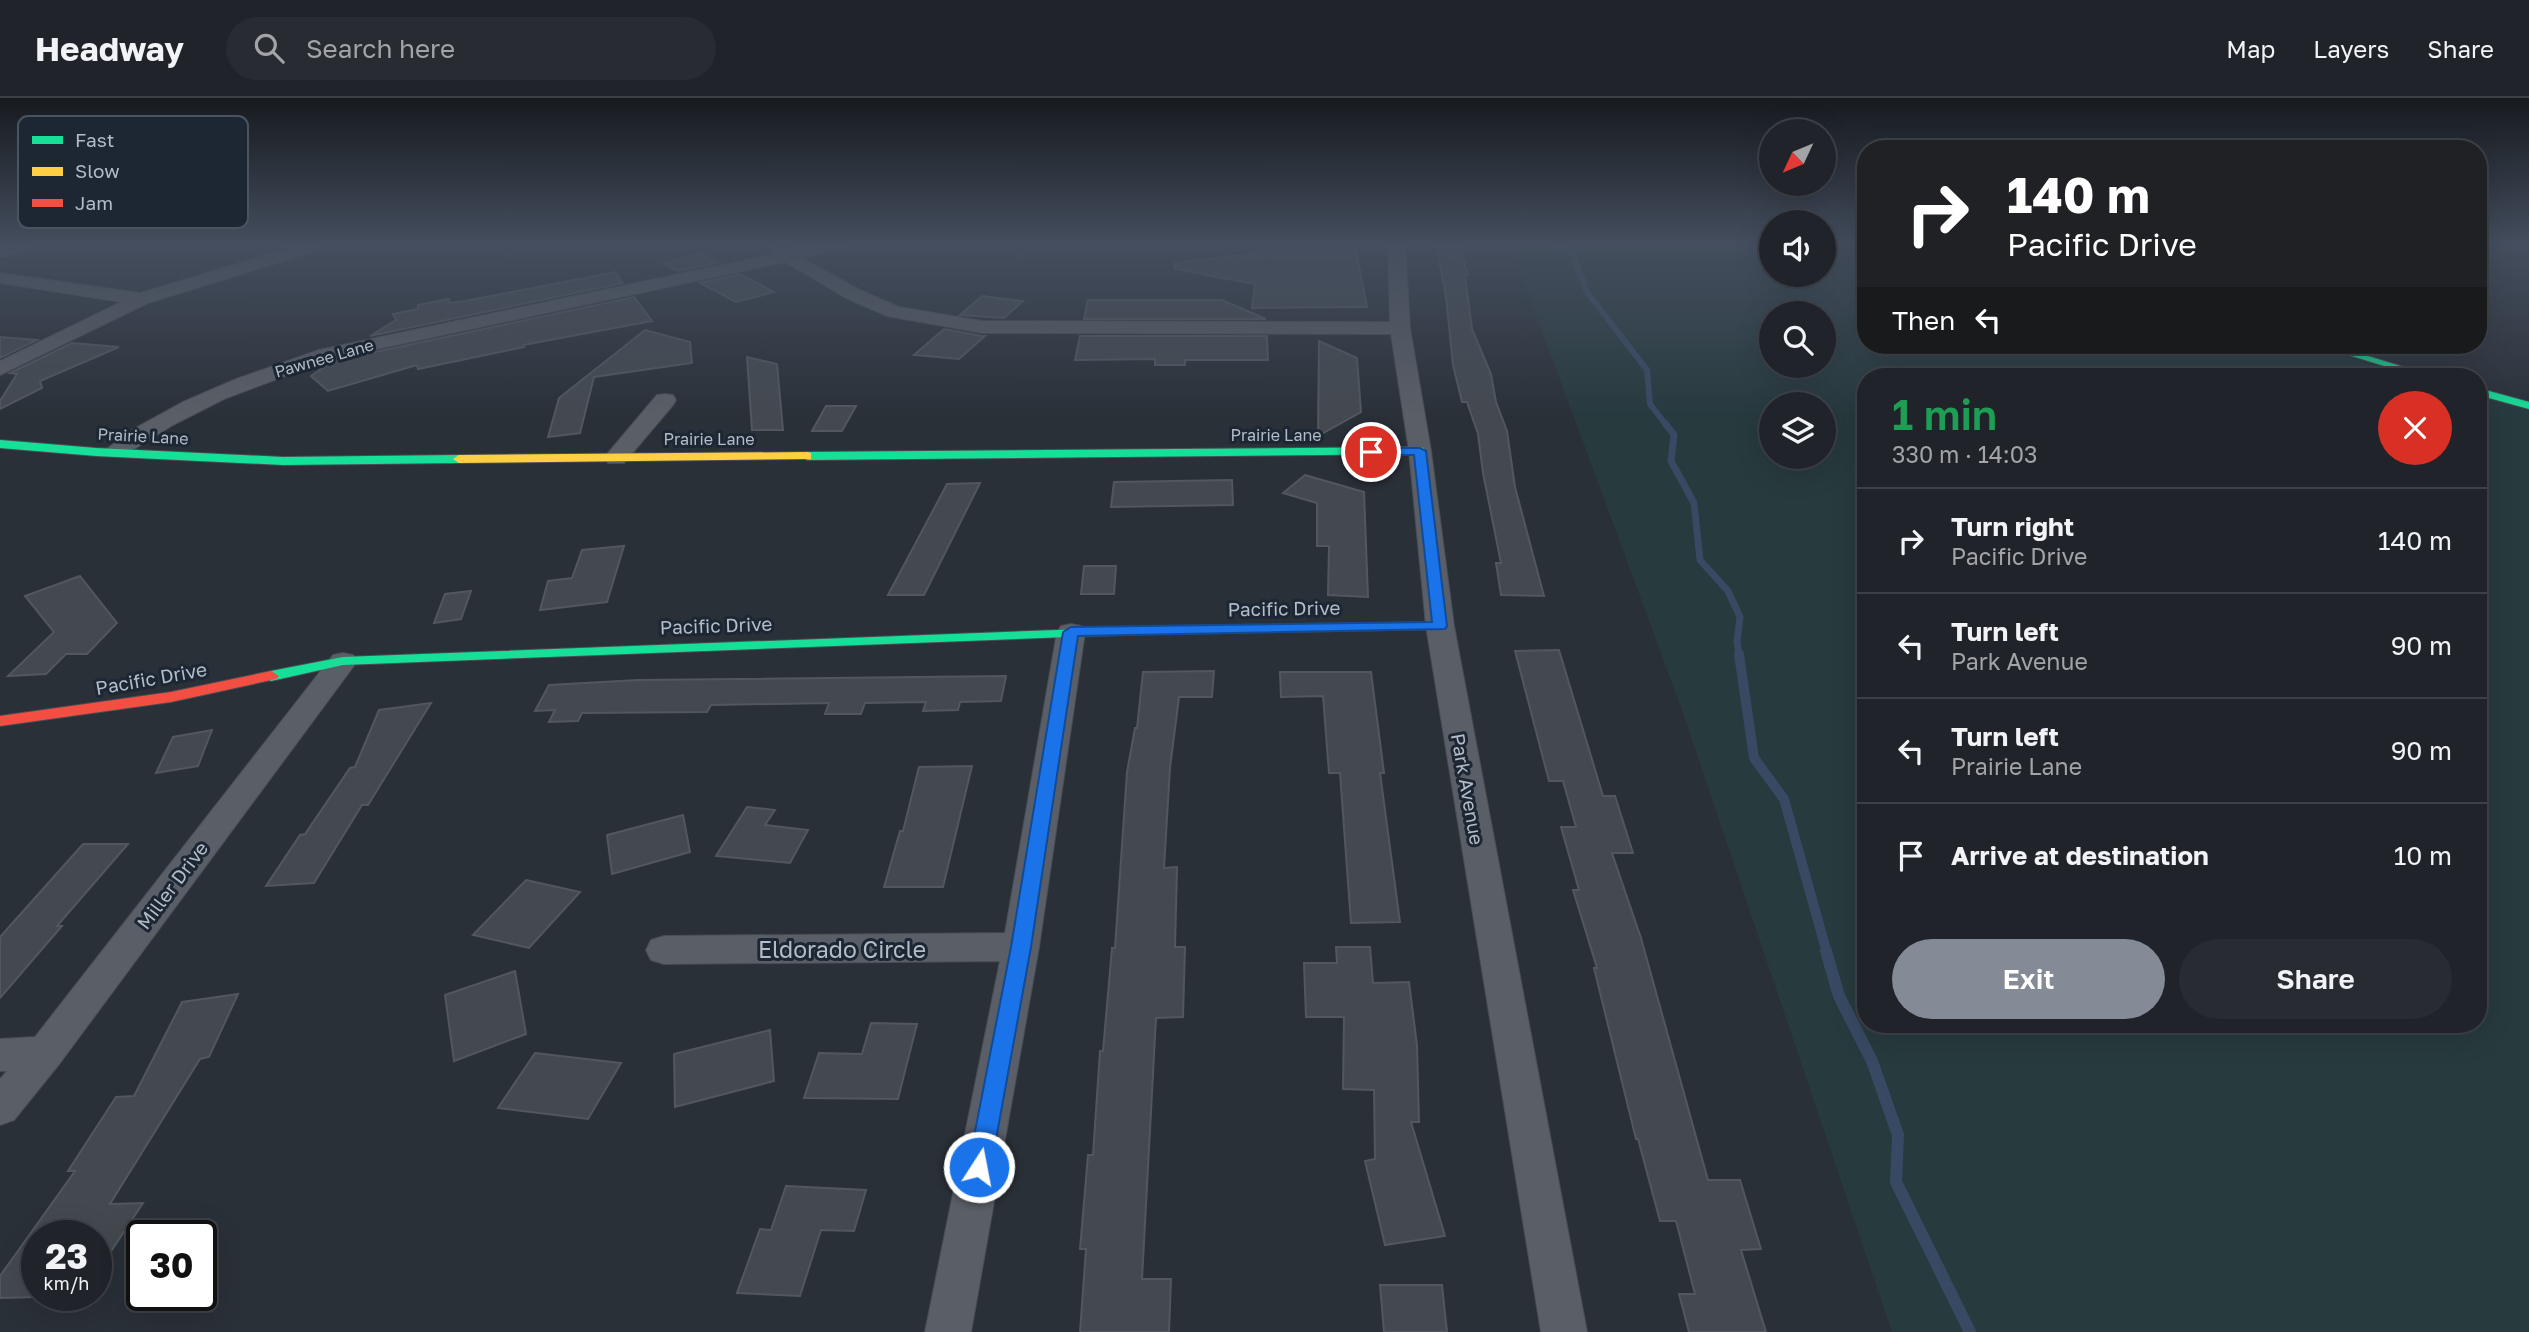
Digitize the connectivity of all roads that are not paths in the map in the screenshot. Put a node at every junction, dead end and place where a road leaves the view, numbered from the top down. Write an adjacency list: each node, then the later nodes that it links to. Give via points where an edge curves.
1 (136, 302): 8 (street)
2 (573, 302): 13 (street, Pawnee Lane, via 326,354 208,397)
3 (870, 302): 5 (street, via 894,312 982,327)
4 (1399, 302): 5 (street, Park Avenue)
5 (1400, 328): 14 (street, Park Avenue)
6 (2352, 354): 7 (street)
7 (2400, 368)
8 (0, 369)
9 (2487, 394): 11 (street)
10 (664, 400): 15 (street)
11 (2529, 406)
12 (0, 444): 13 (street, Prairie Lane)
13 (115, 451): 15 (street, Prairie Lane, via 283,461)
14 (1420, 451): 15 (street, Prairie Lane); 16 (street, Park Avenue)
15 (616, 458)
16 (1440, 626): 17 (street, Pacific Drive); 26 (street, Park Avenue)
17 (1071, 632): 18 (street, Pacific Drive); 20 (street)
18 (343, 661): 19 (street, Pacific Drive, via 171,697); 22 (street, Miller Drive)
19 (0, 721)
20 (1021, 947): 21 (street, Eldorado Circle); 25 (street)
21 (664, 950)
22 (46, 1052): 23 (street); 24 (street, Miller Drive)
23 (0, 1055)
24 (0, 1108)
25 (948, 1332)
26 (1564, 1332)

